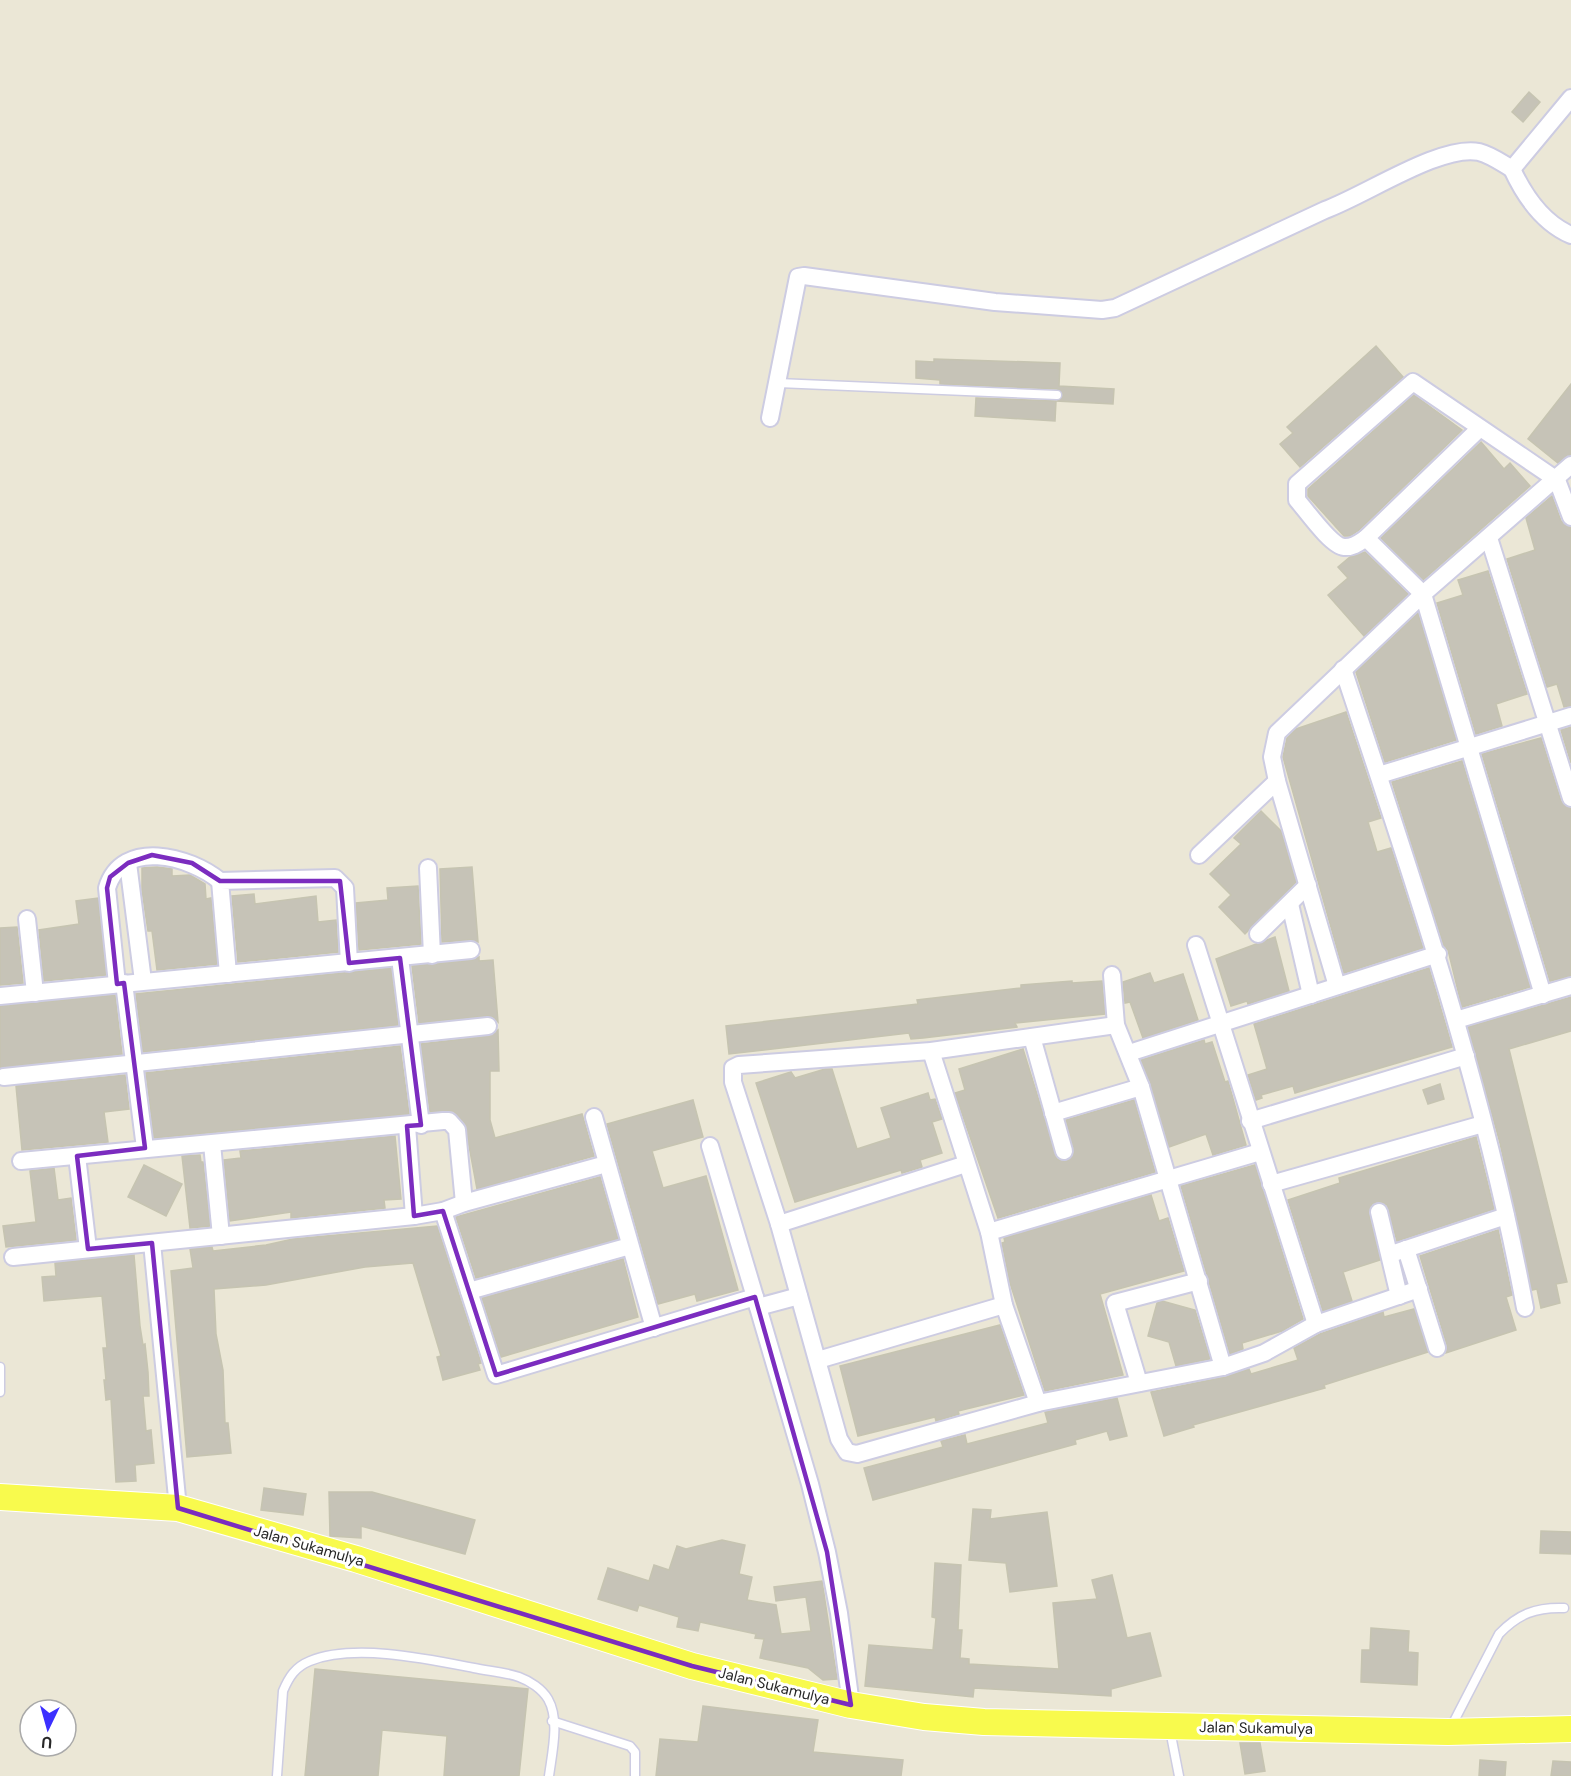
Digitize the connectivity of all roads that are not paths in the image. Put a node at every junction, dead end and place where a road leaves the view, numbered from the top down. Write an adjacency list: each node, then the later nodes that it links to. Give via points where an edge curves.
1 (1571, 98): 2 (street)
2 (1512, 169): 3 (street, via 1545,218); 4 (street, via 1481,153 1460,151 1438,156 1353,200 1108,309 995,302 798,277)
3 (1571, 235)
4 (778, 383): 5 (lane); 6 (street)
5 (1057, 395)
6 (770, 418)
7 (1480, 428): 9 (street); 11 (street); 11 (street, via 1418,384 1408,384 1297,484 1297,500 1334,543 1349,547)
8 (1571, 465): 9 (street)
9 (1557, 480): 10 (street); 12 (street)
10 (1571, 518)
11 (1366, 538): 13 (street)
12 (1489, 538): 13 (street); 16 (street)
13 (1423, 594): 14 (street); 17 (street)
14 (1343, 669): 18 (street); 19 (street, via 1277,733 1272,757)
15 (1571, 716): 16 (street)
16 (1548, 722): 17 (street); 20 (street)
17 (1469, 746): 18 (street); 43 (street)
18 (1378, 775): 31 (street)
19 (1277, 781): 21 (street); 25 (street)
20 (1571, 798)
21 (1199, 855)
22 (128, 863): 24 (street, via 152,855 167,856 206,870); 37 (street); 38 (street, via 110,877 107,888)
23 (428, 868): 32 (street)
24 (220, 881): 34 (street, via 335,878 345,888); 35 (street)
25 (1308, 885): 26 (street); 39 (street)
26 (1290, 904): 28 (street); 42 (street)
27 (27, 919): 41 (street)
28 (1258, 934)
29 (1196, 945): 46 (street)
30 (471, 950): 32 (street)
31 (1438, 954): 39 (street); 45 (street)
32 (432, 955): 33 (street)
33 (400, 958): 34 (street); 49 (street)
34 (350, 963): 35 (street)
35 (228, 974): 37 (street)
36 (1112, 975): 47 (street)
37 (143, 981): 38 (street)
38 (121, 983): 41 (street); 54 (street)
39 (1337, 986): 42 (street)
40 (1571, 986): 43 (street)
41 (35, 993): 44 (street)
42 (1311, 995): 46 (street)
43 (1543, 995): 45 (street)
44 (0, 996)
45 (1456, 1020): 53 (street)
46 (1222, 1022): 52 (street); 59 (street)
47 (1116, 1025): 50 (street); 52 (street)
48 (488, 1026): 49 (street)
49 (410, 1035): 54 (street); 61 (street)
50 (1032, 1037): 51 (street); 57 (street)
51 (932, 1051): 69 (street); 78 (street, via 734,1068 733,1082)
52 (1129, 1053): 56 (street)
53 (1466, 1056): 59 (street); 60 (street)
54 (133, 1062): 55 (street); 64 (street)
55 (4, 1077)
56 (1141, 1087): 57 (street); 71 (street)
57 (1053, 1113): 65 (street)
58 (594, 1117): 82 (street)
59 (1250, 1121): 66 (street)
60 (1483, 1124): 72 (street); 77 (street)
61 (414, 1125): 62 (street); 73 (street, via 442,1120 449,1121 457,1130); 76 (street)
62 (212, 1143): 64 (street); 80 (street)
63 (710, 1146): 91 (street)
64 (145, 1148): 67 (street)
65 (1064, 1151)
66 (1260, 1152): 71 (street); 72 (street)
67 (77, 1156): 68 (street); 83 (street)
68 (21, 1161)
69 (966, 1164): 78 (street); 79 (street)
70 (598, 1166): 73 (street)
71 (1167, 1179): 79 (street); 86 (street)
72 (1271, 1184): 94 (street)
73 (464, 1203): 74 (street)
74 (443, 1211): 76 (street); 88 (street)
75 (1379, 1212): 84 (street)
76 (414, 1216): 80 (street)
77 (1506, 1216): 84 (street); 93 (street)
78 (779, 1224): 89 (street)
79 (989, 1232): 92 (street)
80 (221, 1236): 81 (street)
81 (152, 1243): 83 (street); 104 (street)
82 (630, 1246): 88 (street); 95 (street)
83 (88, 1250): 85 (street)
84 (1398, 1252): 87 (street); 90 (street)
85 (13, 1257)
86 (1199, 1281): 99 (street); 100 (street, via 1114,1303)
87 (1419, 1289): 90 (street); 96 (street)
88 (469, 1291): 95 (street, via 496,1375)
89 (799, 1296): 91 (street); 97 (street)
90 (1399, 1296): 94 (street)
91 (757, 1302): 95 (street); 106 (street, via 827,1552 840,1613)
92 (1004, 1305): 97 (street); 102 (street)
93 (1525, 1308)
94 (1316, 1324): 99 (street, via 1264,1353)
95 (654, 1328)
96 (1437, 1348)
97 (818, 1360): 102 (street, via 839,1439 847,1452 856,1454)
98 (0, 1367): 101 (lane)
99 (1223, 1367): 100 (street)
100 (1139, 1383): 102 (street)
101 (0, 1392)
102 (1038, 1403)
103 (0, 1497): 104 (main road, Jalan Sukamulya)
104 (178, 1508): 106 (main road, Jalan Sukamulya, via 356,1559 692,1666)
105 (1564, 1608): 110 (lane, via 1543,1607 1525,1613 1504,1629)
106 (851, 1705): 108 (main road, Jalan Sukamulya, via 984,1722)
107 (552, 1721): 111 (lane, via 549,1700 537,1687 518,1677 416,1657 370,1653 326,1656 296,1669 283,1691); 112 (lane); 113 (lane, via 630,1746 635,1752)
108 (1170, 1726): 110 (main road, Jalan Sukamulya); 114 (lane)
109 (1571, 1729): 110 (main road, Jalan Sukamulya)
110 (1448, 1732)
111 (277, 1776)
112 (549, 1776)
113 (635, 1776)
114 (1179, 1776)

